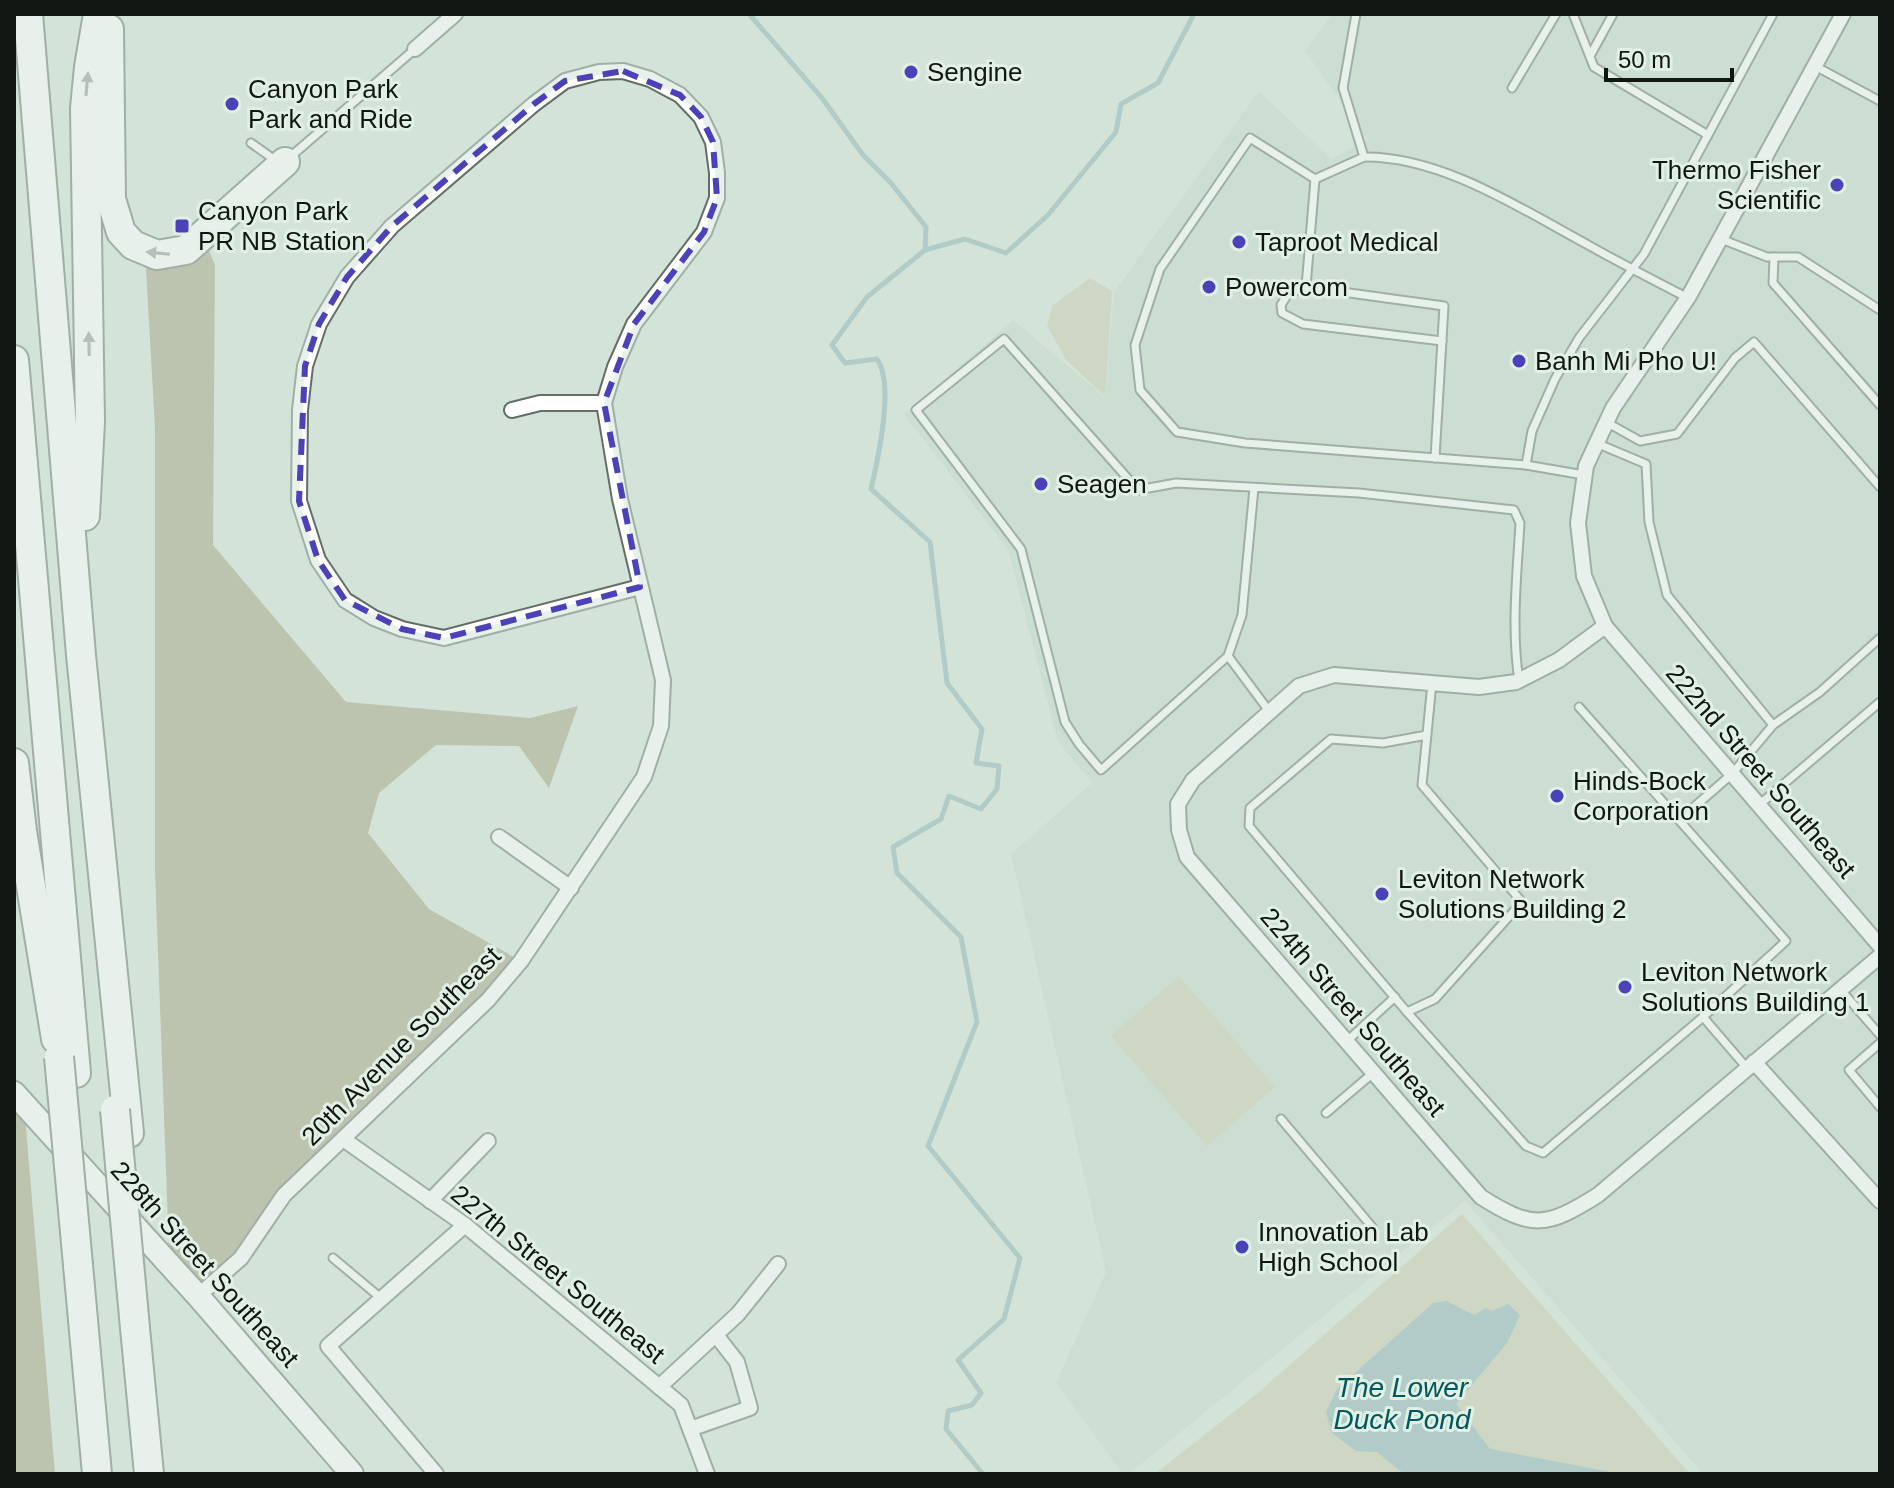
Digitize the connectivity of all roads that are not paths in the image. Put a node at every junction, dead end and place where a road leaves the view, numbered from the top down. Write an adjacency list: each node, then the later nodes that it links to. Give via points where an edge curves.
1 (26, 14): 44 (highway); 75 (highway, via 60,600 85,857)
2 (98, 14): 44 (highway, one-way to 2, via 90,422 85,108)
3 (109, 14): 20 (highway, one-way to 3, via 186,250 157,255 133,245 121,232 111,199)
4 (455, 14): 11 (street)
5 (1356, 14): 19 (lane, via 1343,88)
6 (1556, 14): 15 (lane)
7 (1573, 14): 12 (lane)
8 (1613, 14): 12 (lane)
9 (1773, 14): 17 (lane)
10 (1843, 14): 13 (street)
11 (415, 49): 20 (lane)
12 (1590, 56): 17 (lane, via 1594,67)
13 (1815, 65): 16 (lane); 22 (street)
14 (1880, 87): 16 (lane)
15 (1512, 88)
16 (1877, 99)
17 (1708, 135): 24 (lane)
18 (251, 143): 20 (lane, via 271,160)
19 (1364, 157): 21 (lane); 24 (lane, via 1390,157 1455,177)
20 (285, 162)
21 (1315, 179): 25 (lane); 35 (lane, via 1250,138 1160,269 1135,345 1140,390 1177,432 1245,443)
22 (1721, 239): 23 (lane); 26 (street)
23 (1774, 257): 27 (lane, via 1798,257); 31 (lane, via 1773,283)
24 (1633, 270): 26 (lane); 36 (lane, via 1579,338 1555,379 1532,431)
25 (1306, 287): 28 (lane, via 1444,306); 28 (lane, via 1288,294 1281,305 1282,313 1294,321)
26 (1688, 298): 33 (street)
27 (1880, 310)
28 (1442, 341): 35 (lane)
29 (14, 360): 68 (highway)
30 (604, 403): 32 (street, via 540,403); 41 (street, 20th Avenue Southeast); 41 (street, via 634,324 704,232 717,198 713,142 701,117 680,95 623,71 565,81 534,104 392,226 347,277 319,324 305,366 299,501 318,560 345,600 402,629 444,638)
31 (1880, 405)
32 (512, 410)
33 (1606, 422): 34 (street); 38 (lane, via 1640,441 1677,434 1735,358 1754,342)
34 (1596, 443): 37 (street); 51 (lane, via 1646,464 1649,522 1667,595)
35 (1435, 458): 36 (lane)
36 (1526, 465): 37 (lane)
37 (1584, 475): 42 (street, via 1578,523 1584,576)
38 (1880, 487)
39 (1254, 488): 45 (lane, via 1242,615); 45 (lane, via 1176,483 1138,490 1004,339 916,410 1021,549 1065,722 1101,770); 46 (lane, via 1514,510 1520,523 1514,615)
40 (14, 536): 68 (highway)
41 (640, 587): 58 (street, 20th Avenue Southeast, via 663,680 661,726 644,777)
42 (1605, 626): 46 (street); 54 (street, 222nd Street Southeast)
43 (1880, 638): 51 (lane, via 1820,692)
44 (81, 655): 75 (highway)
45 (1228, 656): 50 (lane)
46 (1519, 681): 47 (street, via 1479,687)
47 (1432, 683): 50 (street, via 1334,675 1299,686); 52 (lane)
48 (1880, 702): 55 (lane)
49 (1579, 707): 56 (lane)
50 (1269, 711): 66 (street, 224th Street Southeast, via 1193,780 1178,804 1179,830 1187,857)
51 (1773, 725): 54 (lane)
52 (1427, 735): 62 (lane, via 1383,743 1331,739 1250,808 1249,826); 63 (lane, via 1422,785 1522,902 1435,999)
53 (14, 763): 68 (highway, via 22,831)
54 (1732, 774): 55 (street, 222nd Street Southeast); 56 (lane)
55 (1759, 805): 59 (street, 222nd Street Southeast)
56 (1679, 820): 64 (lane, via 1786,941)
57 (499, 837): 58 (street)
58 (571, 888): 76 (street, 20th Avenue Southeast, via 488,1000)
59 (1880, 946)
60 (1880, 956): 61 (street)
61 (1840, 989): 65 (lane); 69 (street)
62 (1395, 997): 63 (lane); 66 (lane)
63 (1407, 1012): 64 (lane, via 1526,1146 1543,1153)
64 (1703, 1017): 69 (lane)
65 (1880, 1035)
66 (1347, 1041): 70 (street, 224th Street Southeast)
67 (1880, 1043): 72 (lane, via 1849,1070)
68 (68, 1065): 84 (highway, bridge)
69 (1750, 1065): 70 (street, 224th Street Southeast, via 1598,1195 1563,1217 1532,1221 1481,1197); 79 (street)
70 (1373, 1073): 73 (lane)
71 (14, 1093): 85 (main road, 228th Street Southeast)
72 (1880, 1107)
73 (1326, 1113)
74 (1281, 1119): 81 (lane)
75 (122, 1122): 88 (highway, bridge)
76 (343, 1139): 78 (street, 227th Street Southeast); 85 (street, 20th Avenue Southeast, via 284,1195 241,1258)
77 (488, 1141): 78 (street)
78 (430, 1201): 80 (street, 227th Street Southeast)
79 (1880, 1201)
80 (465, 1225): 86 (street); 89 (street, 227th Street Southeast)
81 (1373, 1228)
82 (333, 1258): 86 (lane)
83 (778, 1264): 87 (street)
84 (85, 1271): 91 (highway); 92 (highway)
85 (198, 1296): 95 (main road, 228th Street Southeast)
86 (382, 1299): 96 (street, via 328,1346)
87 (716, 1335): 89 (street); 90 (street, via 737,1362 750,1408)
88 (142, 1336): 93 (highway); 94 (highway)
89 (659, 1387): 90 (street, 227th Street Southeast, via 681,1405)
90 (690, 1429): 97 (street, 227th Street Southeast)
91 (97, 1474)
92 (110, 1474)
93 (149, 1474)
94 (164, 1474)
95 (352, 1474)
96 (436, 1474)
97 (707, 1474)

